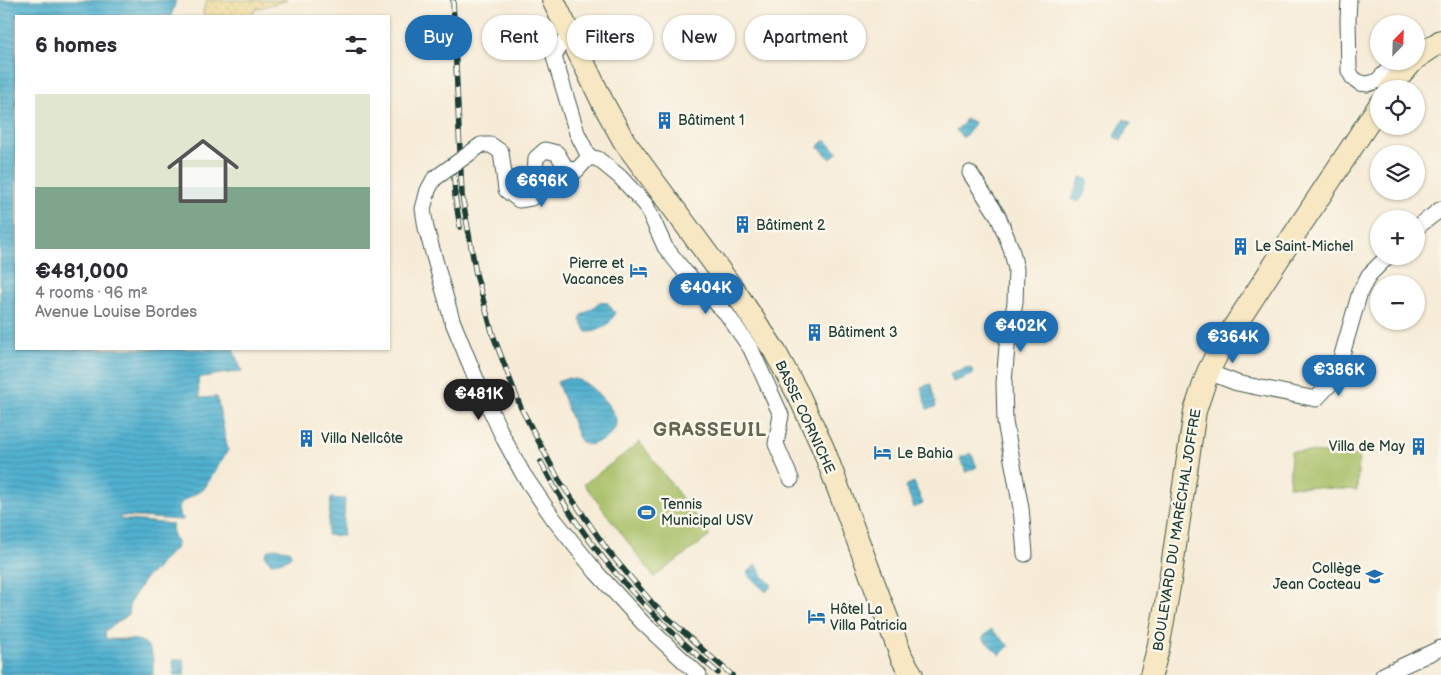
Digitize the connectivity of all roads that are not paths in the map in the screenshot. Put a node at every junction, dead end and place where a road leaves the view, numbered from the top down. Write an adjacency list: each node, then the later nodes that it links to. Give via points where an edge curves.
1 (553, 0): 3 (main road, BASSE CORNICHE)
2 (1349, 0): 6 (street, via 1348,71 1360,83 1368,84 1377,81)
3 (567, 32)
4 (567, 38): 10 (street, via 554,57)
5 (581, 60): 19 (main road, BASSE CORNICHE, via 624,141 736,293 774,350 799,396 823,448)
6 (1388, 70)
7 (1405, 70): 8 (main road)
8 (1396, 80)
9 (1370, 120): 15 (main road, BOULEVARD DU MARÉCHAL JOFFRE, via 1219,350)
10 (589, 157): 16 (street, via 598,159 620,177 646,206 665,247 726,313 751,349 781,415 776,444); 20 (street, bridge, via 576,171 566,168 557,153 545,150 536,158 531,198 519,200 506,190 501,152 481,145 434,179 423,209 426,228 452,320 476,379 523,474 596,572 643,623)
11 (970, 173): 17 (street, via 998,216 1016,270 1004,402)
12 (1441, 210): 13 (street)
13 (1425, 222)
14 (1378, 265): 15 (street, via 1369,274 1360,292 1335,379 1316,398 1236,383)
15 (1208, 372): 21 (main road, BOULEVARD DU MARÉCHAL JOFFRE, via 1195,410 1168,596)
16 (791, 479)
17 (1025, 554)
18 (1441, 648): 22 (street)
19 (906, 669)
20 (699, 675)
21 (1150, 675)
22 (1383, 675)

